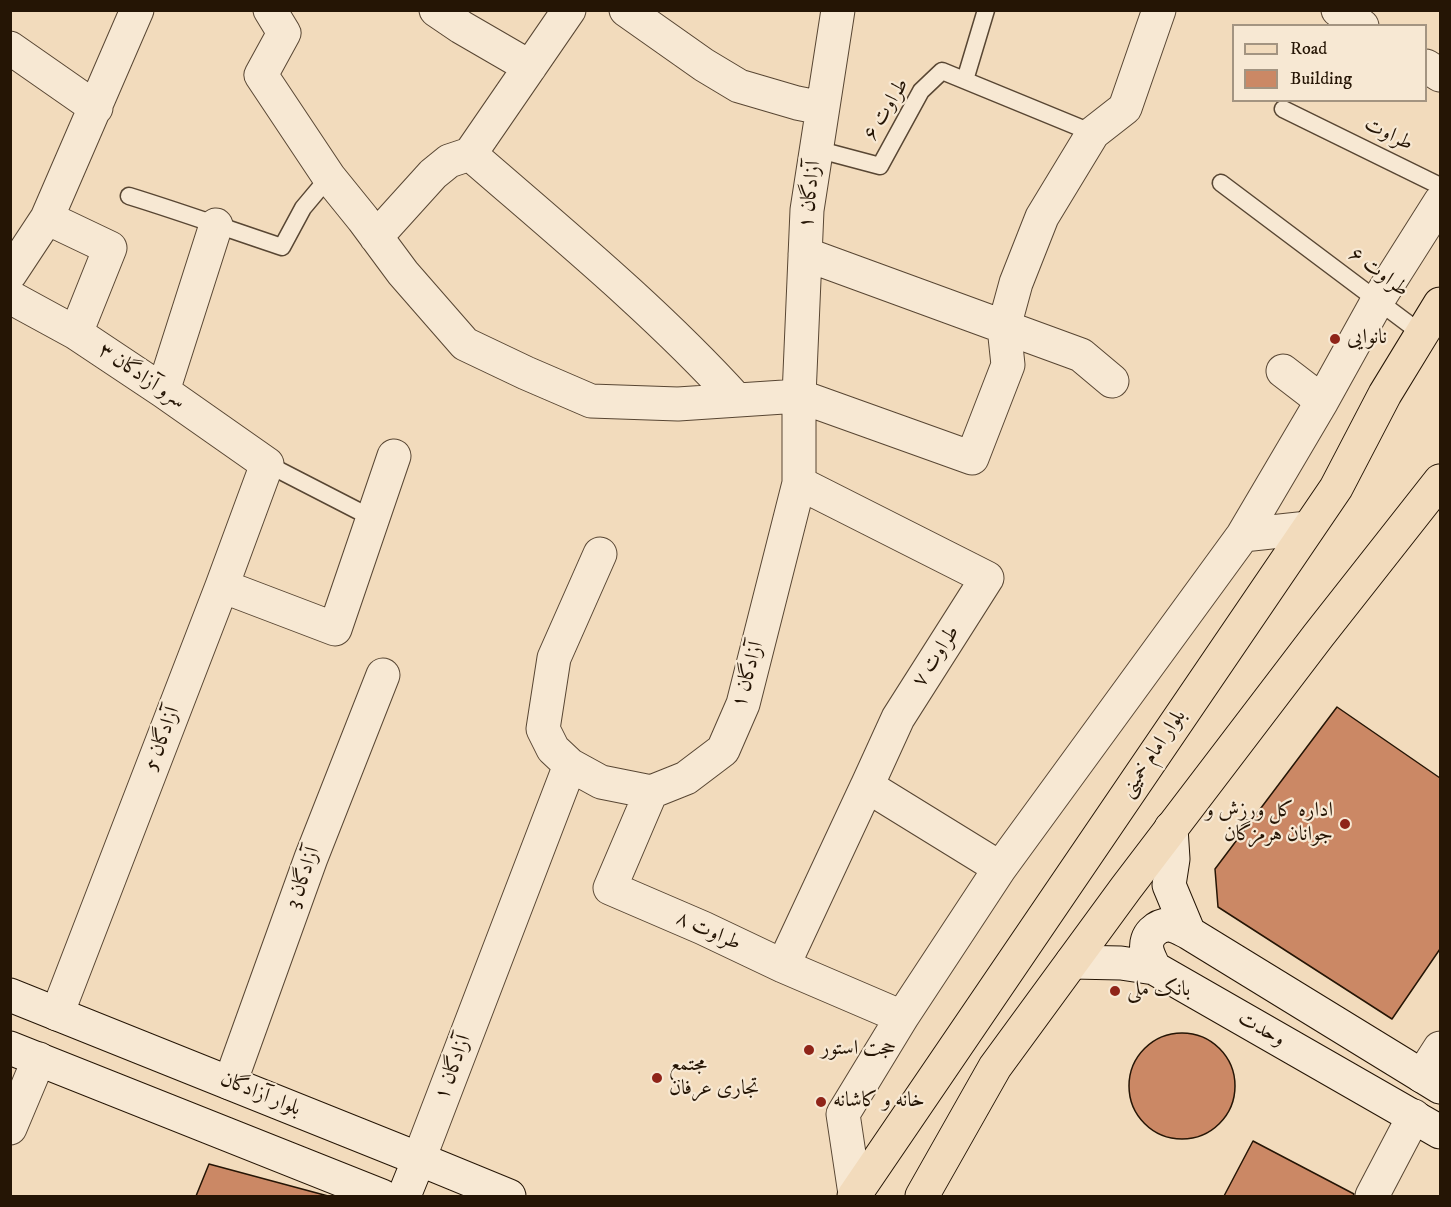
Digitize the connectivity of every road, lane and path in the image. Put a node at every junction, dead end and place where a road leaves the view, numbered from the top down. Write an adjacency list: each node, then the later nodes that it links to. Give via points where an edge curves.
1 (137, 10): 16 (street)
2 (270, 10): 22 (street, via 284,33 261,75)
3 (436, 10): 12 (street)
4 (569, 10): 12 (street)
5 (626, 10): 17 (street, via 739,86)
6 (838, 10): 17 (street, آزادگان ۱)
7 (986, 10): 15 (lane)
8 (1159, 10): 19 (street, via 1125,108)
9 (1338, 10): 10 (street)
10 (1359, 24)
11 (10, 48): 16 (street)
12 (530, 67): 21 (street)
13 (1427, 67): 14 (street)
14 (1440, 75)
15 (965, 80): 19 (lane, طراوت ۶); 20 (lane, طراوت ۶, via 942,71 928,84 880,166)
16 (96, 108): 27 (street)
17 (822, 108): 20 (street, آزادگان ۱)
18 (1283, 109): 24 (lane, طراوت)
19 (1093, 133): 35 (street, via 1042,217 1016,283)
20 (816, 149): 30 (street, آزادگان ۱)
21 (470, 154): 29 (street, via 449,161 433,174); 42 (street, via 620,286)
22 (329, 177): 28 (lane, via 303,208 282,247); 29 (street)
23 (1221, 183): 33 (lane, طراوت ۶)
24 (1440, 186)
25 (129, 196): 28 (lane)
26 (1440, 202): 33 (street)
27 (47, 218): 31 (street); 36 (street, via 110,248)
28 (216, 225): 40 (street)
29 (376, 237): 42 (street, via 465,344 526,374 591,401 678,404)
30 (805, 254): 35 (street); 41 (street, آزادگان ۱)
31 (10, 274)
32 (10, 297): 36 (street, سرو آزادگان ۳)
33 (1378, 300): 37 (lane, طراوت ۶); 43 (street)
34 (1440, 304): 37 (main road, بلوار امام خمینی)
35 (1004, 327): 39 (street, via 1081,355); 41 (street, via 1008,365 972,458)
36 (76, 333): 40 (street, سرو آزادگان ۳)
37 (1431, 340): 49 (main road, بلوار امام خمینی, via 1385,394 1336,488)
38 (1283, 371): 43 (street)
39 (1112, 381)
40 (163, 391): 45 (street, سرو آزادگان ۳)
41 (799, 396): 42 (street); 47 (street, آزادگان ۱)
42 (737, 400)
43 (1322, 401): 50 (street)
44 (394, 456): 48 (street)
45 (267, 464): 48 (lane); 52 (street, آزادگان 5)
46 (1440, 481): 57 (main road)
47 (799, 483): 55 (street, طراوت ۷, via 987,578 898,718); 56 (street, آزادگان ۱, via 743,704 723,750 686,778)
48 (372, 518): 52 (street, via 335,629)
49 (1308, 528): 50 (street); 73 (main road, بلوار امام خمینی)
50 (1243, 535): 58 (street)
51 (600, 554): 54 (street, via 554,658 543,729 553,748)
52 (222, 586): 64 (street, آزادگان 5)
53 (383, 675): 69 (street, آزادگان 3, via 311,858)
54 (570, 765): 56 (street, via 601,782); 72 (street, آزادگان ۱)
55 (867, 786): 58 (street); 61 (street)
56 (651, 792): 61 (street, طراوت ۸, via 610,888)
57 (1171, 828): 59 (street, via 1173,859 1169,885); 60 (main road)
58 (1000, 868): 65 (street)
59 (1189, 933): 62 (street, وحدت, via 1163,925 1153,931 1147,949); 68 (street, وحدت)
60 (1072, 962): 62 (street, وحدت); 77 (main road, via 996,1067)
61 (783, 966): 65 (street, طراوت ۸)
62 (1154, 968): 70 (street, وحدت)
63 (10, 996): 64 (street, بلوار آزادگان)
64 (57, 1014): 67 (street, آزادگان 5); 69 (street, بلوار آزادگان)
65 (902, 1017): 73 (street, via 843,1114)
66 (1440, 1048): 68 (street)
67 (25, 1053): 71 (street, آزادگان 5); 74 (street)
68 (1431, 1081)
69 (230, 1083): 72 (street, بلوار آزادگان)
70 (1427, 1124): 78 (street)
71 (10, 1128)
72 (420, 1159): 75 (street, آزادگان ۱); 76 (street, بلوار آزادگان)
73 (855, 1195)
74 (382, 1197)
75 (404, 1197)
76 (508, 1197)
77 (922, 1197)
78 (1372, 1197)

